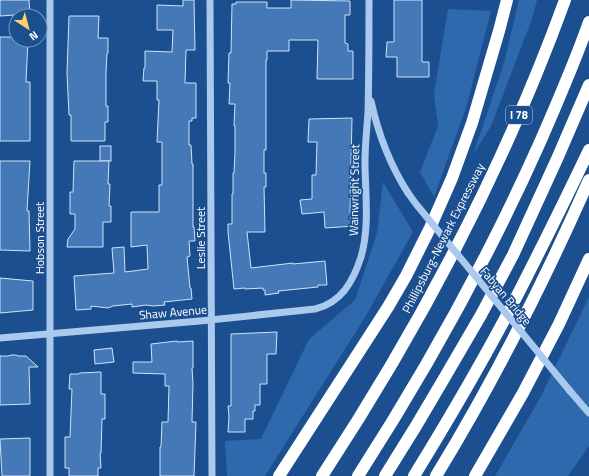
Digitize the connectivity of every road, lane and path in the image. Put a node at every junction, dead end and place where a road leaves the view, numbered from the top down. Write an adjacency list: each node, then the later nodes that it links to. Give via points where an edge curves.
1 (50, 0): 15 (street, Hobson Street)
2 (210, 0): 14 (street, Leslie Street)
3 (369, 0): 7 (street, Wainwright Street)
4 (507, 0): 20 (highway, via 472,123 430,228 388,307)
5 (565, 0): 21 (highway, Phillipsburg-Newark Expressway / I 78, via 515,124 467,227 394,360)
6 (589, 22): 22 (highway, I 78, via 548,125 492,243 436,349)
7 (368, 83): 11 (street, Wainwright Street, via 381,138); 13 (street, Wainwright Street, via 365,234 361,257)
8 (589, 85): 23 (highway, via 513,255 478,321)
9 (589, 150): 24 (highway, via 522,287 451,416)
10 (589, 180): 25 (highway, via 549,269 503,358)
11 (408, 193): 17 (street, Fabyan Bridge, bridge)
12 (589, 259): 26 (highway, via 559,324)
13 (343, 293): 14 (street, Shaw Avenue, via 331,303 315,309)
14 (211, 320): 15 (street, Shaw Avenue); 19 (street, Leslie Street)
15 (50, 334): 16 (street, Shaw Avenue); 18 (street, Hobson Street)
16 (0, 338)
17 (588, 411)
18 (50, 476)
19 (212, 476)
20 (279, 476)
21 (322, 476)
22 (358, 476)
23 (385, 476)
24 (414, 476)
25 (436, 476)
26 (476, 476)

